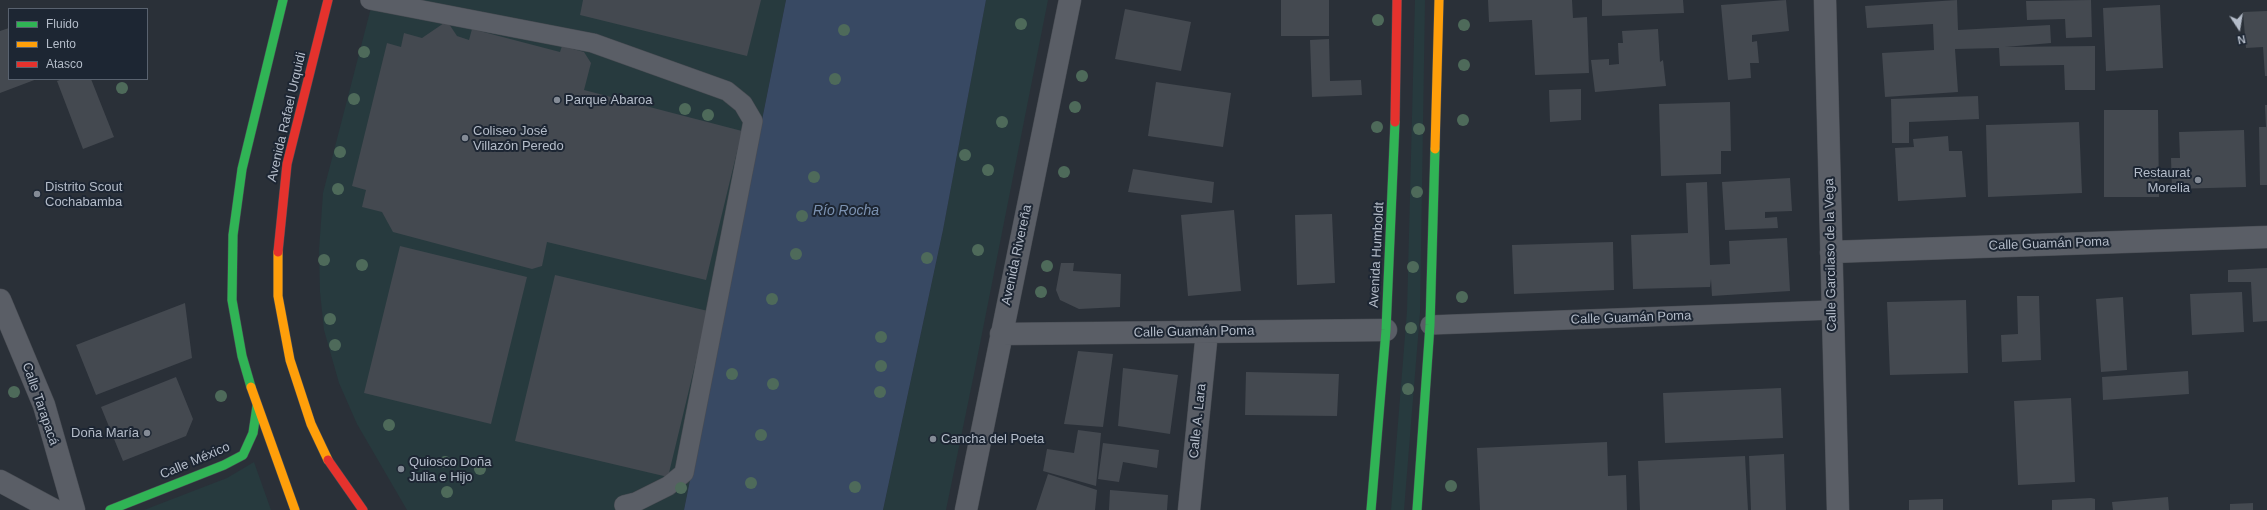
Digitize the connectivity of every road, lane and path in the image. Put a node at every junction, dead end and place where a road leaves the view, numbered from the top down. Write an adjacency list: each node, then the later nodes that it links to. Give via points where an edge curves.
1 (283, 0): 16 (main road, via 242,169 233,235 232,300 242,356)
2 (328, 0): 17 (main road, Avenida Rafael Urquidi, via 287,164 278,246 278,296 290,360 311,424)
3 (370, 0): 20 (lane, via 593,42 727,91 742,104 753,121 684,473 668,486)
4 (1070, 0): 15 (street, Avenida Rivereña)
5 (1397, 0): 13 (main road, Avenida Humboldt, via 1395,141)
6 (1439, 0): 12 (main road)
7 (1825, 0): 9 (street, Calle Garcilaso de la Vega)
8 (2267, 237): 9 (street, Calle Guamán Poma)
9 (1831, 252): 11 (street, Calle Garcilaso de la Vega)
10 (0, 300): 22 (street, Calle Tarapacá, via 44,405)
11 (1832, 310): 12 (lane, Calle Guamán Poma); 30 (street, Calle Garcilaso de la Vega)
12 (1430, 325): 29 (main road)
13 (1386, 330): 14 (street, Calle Guamán Poma); 28 (main road, Avenida Humboldt)
14 (1207, 332): 15 (street, Calle Guamán Poma); 27 (street, Calle A. Lara)
15 (1001, 334): 26 (street, Avenida Rivereña)
16 (257, 406): 23 (main road, Calle México, via 253,433 243,455); 24 (main road)
17 (324, 454): 19 (main road); 25 (main road, Avenida Rafael Urquidi)
18 (0, 481): 21 (street)
19 (337, 490)
20 (624, 506)
21 (54, 510)
22 (74, 510)
23 (110, 510)
24 (295, 510)
25 (363, 510)
26 (966, 510)
27 (1189, 510)
28 (1371, 510)
29 (1418, 510)
30 (1838, 510)

